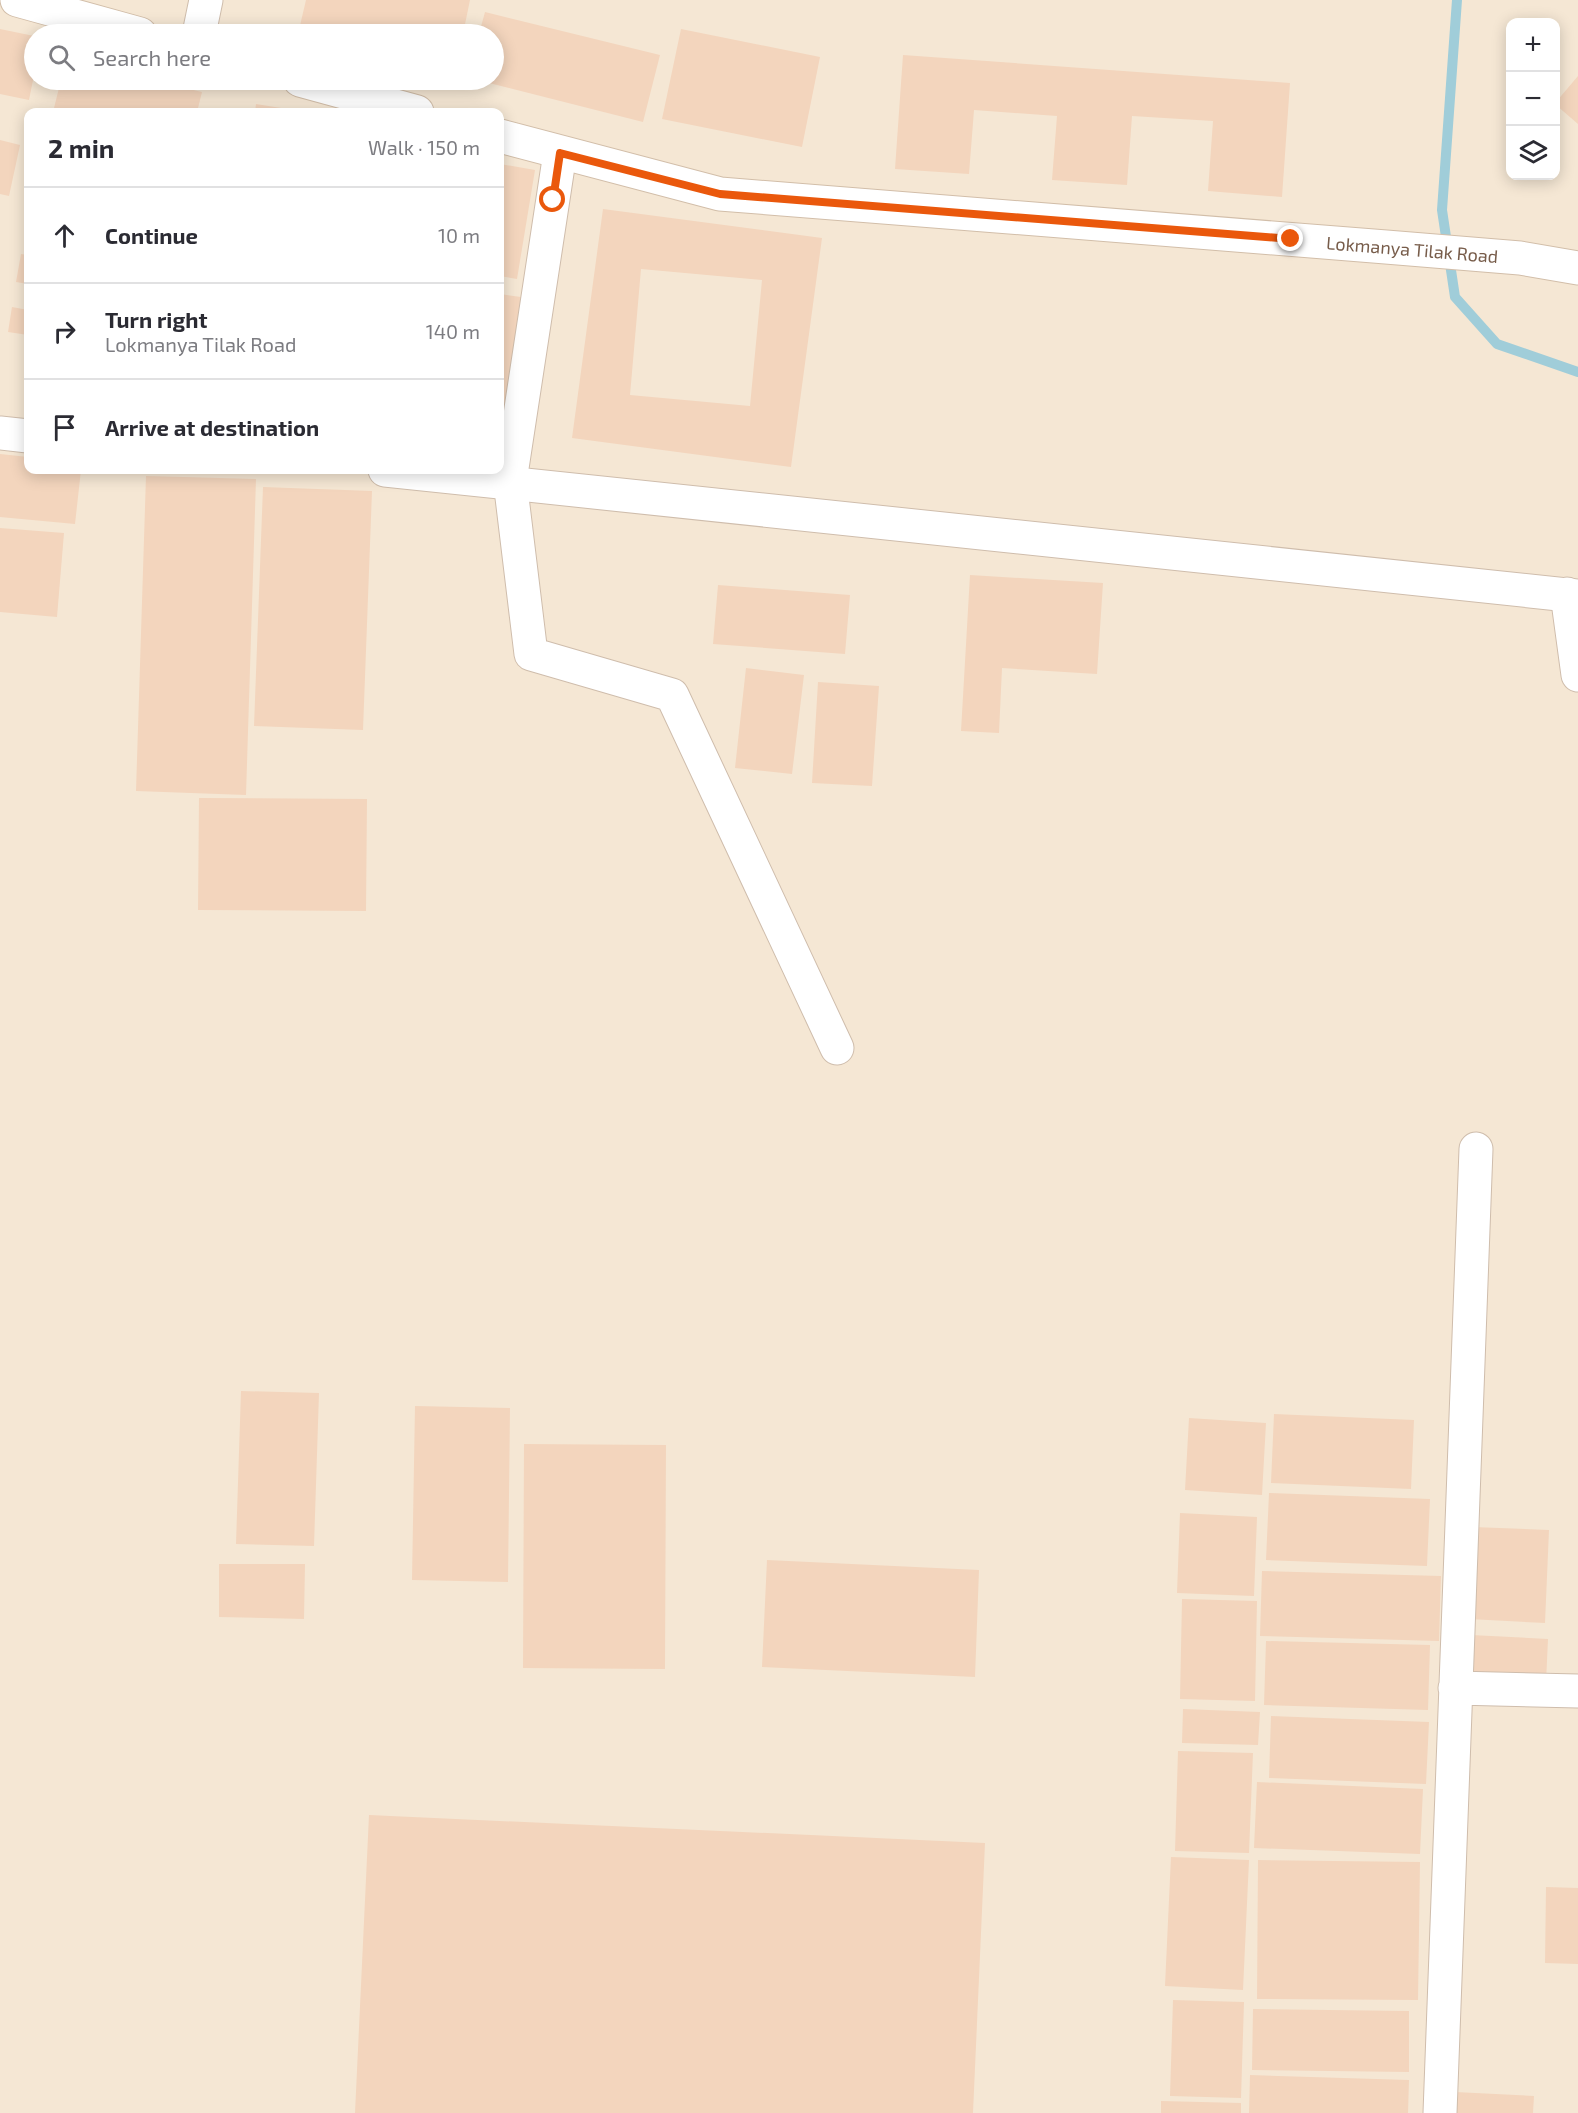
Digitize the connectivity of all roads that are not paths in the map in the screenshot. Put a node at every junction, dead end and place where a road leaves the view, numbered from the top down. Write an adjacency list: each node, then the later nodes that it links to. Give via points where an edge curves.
1 (17, 0): 3 (street)
2 (206, 0): 4 (street)
3 (104, 24)
4 (201, 24)
5 (337, 90): 6 (street)
6 (402, 108)
7 (504, 137): 8 (street, Lokmanya Tilak Road)
8 (560, 153): 9 (street, Lokmanya Tilak Road, via 720,194 1520,258); 13 (street)
9 (1578, 268)
10 (0, 433): 11 (street)
11 (24, 436)
12 (430, 474): 13 (street)
13 (510, 481): 14 (street); 16 (street, via 531,654 672,695)
14 (1573, 595): 15 (street)
15 (1578, 675)
16 (837, 1048)
17 (1476, 1149): 18 (street)
18 (1455, 1688): 19 (street); 20 (street)
19 (1578, 1691)
20 (1440, 2113)

